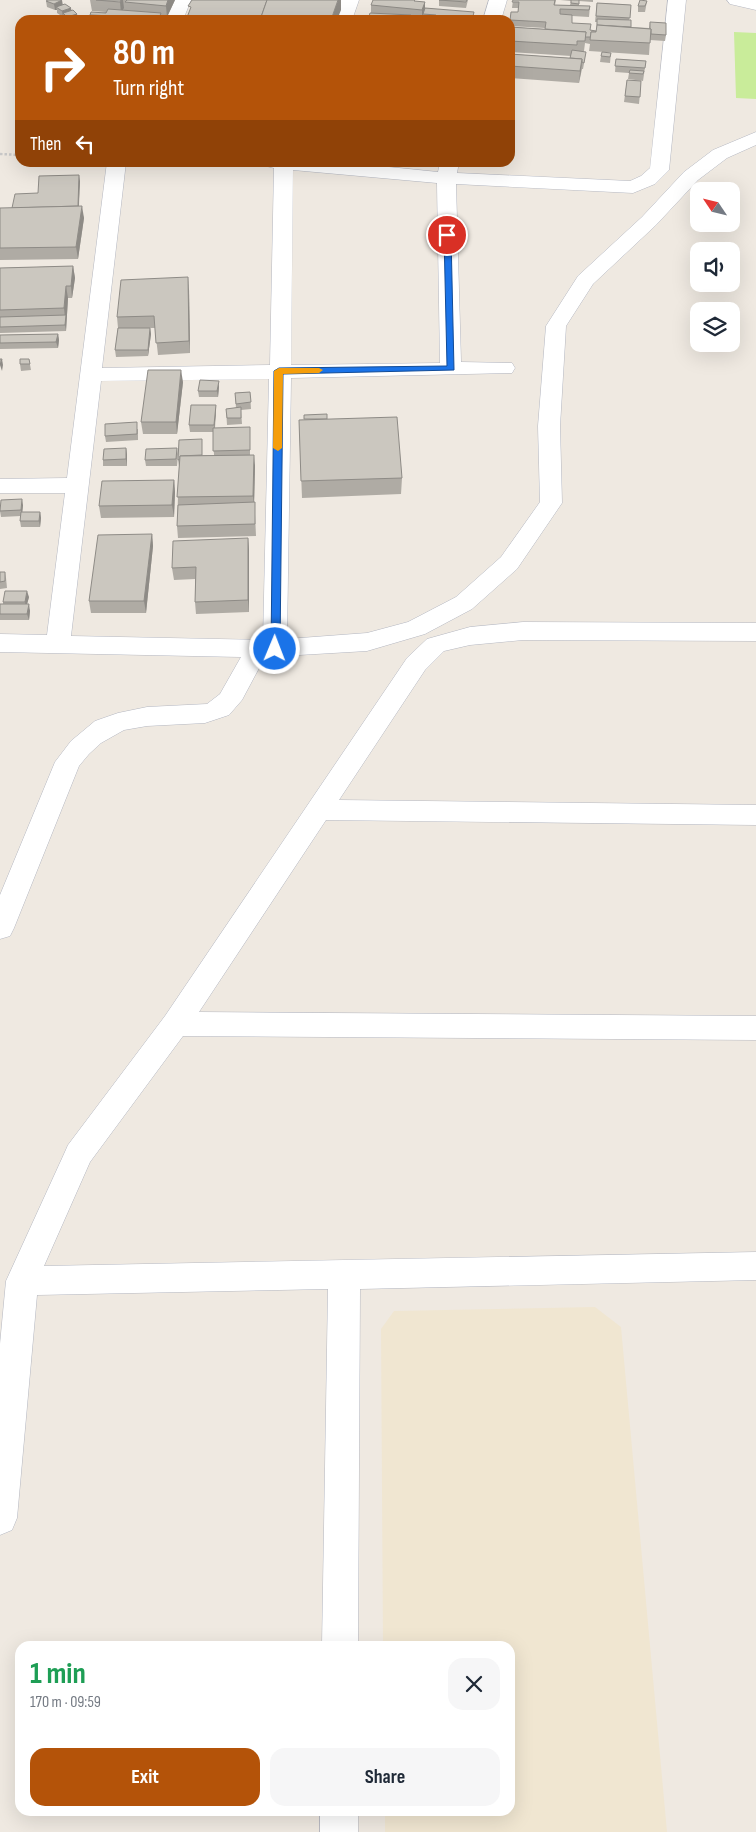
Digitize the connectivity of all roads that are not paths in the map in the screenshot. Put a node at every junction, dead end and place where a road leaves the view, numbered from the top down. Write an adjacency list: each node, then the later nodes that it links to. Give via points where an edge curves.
1 (182, 0): 7 (street)
2 (350, 0): 8 (street)
3 (498, 0): 9 (street)
4 (677, 0): 14 (street, via 658,170 648,180 633,187)
5 (736, 0): 6 (street)
6 (756, 5)
7 (176, 15)
8 (345, 15)
9 (494, 15)
10 (756, 138): 24 (street, via 720,154 691,176 586,280 556,326 549,426 551,503 508,563 464,603 416,628 367,642)
11 (116, 167): 18 (street)
12 (280, 167): 17 (street)
13 (376, 167): 14 (street)
14 (448, 170): 15 (street)
15 (451, 368): 16 (street); 17 (street)
16 (504, 368)
17 (279, 371): 18 (street); 24 (street)
18 (90, 376): 19 (street)
19 (76, 485): 20 (street); 23 (street)
20 (0, 486)
21 (756, 632): 25 (street, via 523,631 470,636 436,645 416,664)
22 (0, 643): 23 (street)
23 (58, 643): 24 (street)
24 (266, 648): 27 (street, via 226,704 208,715 129,718 100,729 81,743 68,762)
25 (320, 810): 26 (street); 28 (street)
26 (756, 815)
27 (0, 928)
28 (175, 1024): 29 (street); 32 (street, via 79,1154)
29 (756, 1028)
30 (756, 1266): 31 (street)
31 (344, 1275): 32 (street); 34 (street)
32 (22, 1281): 33 (street)
33 (0, 1518)
34 (340, 1641)
35 (339, 1816): 36 (street)
36 (339, 1832)

